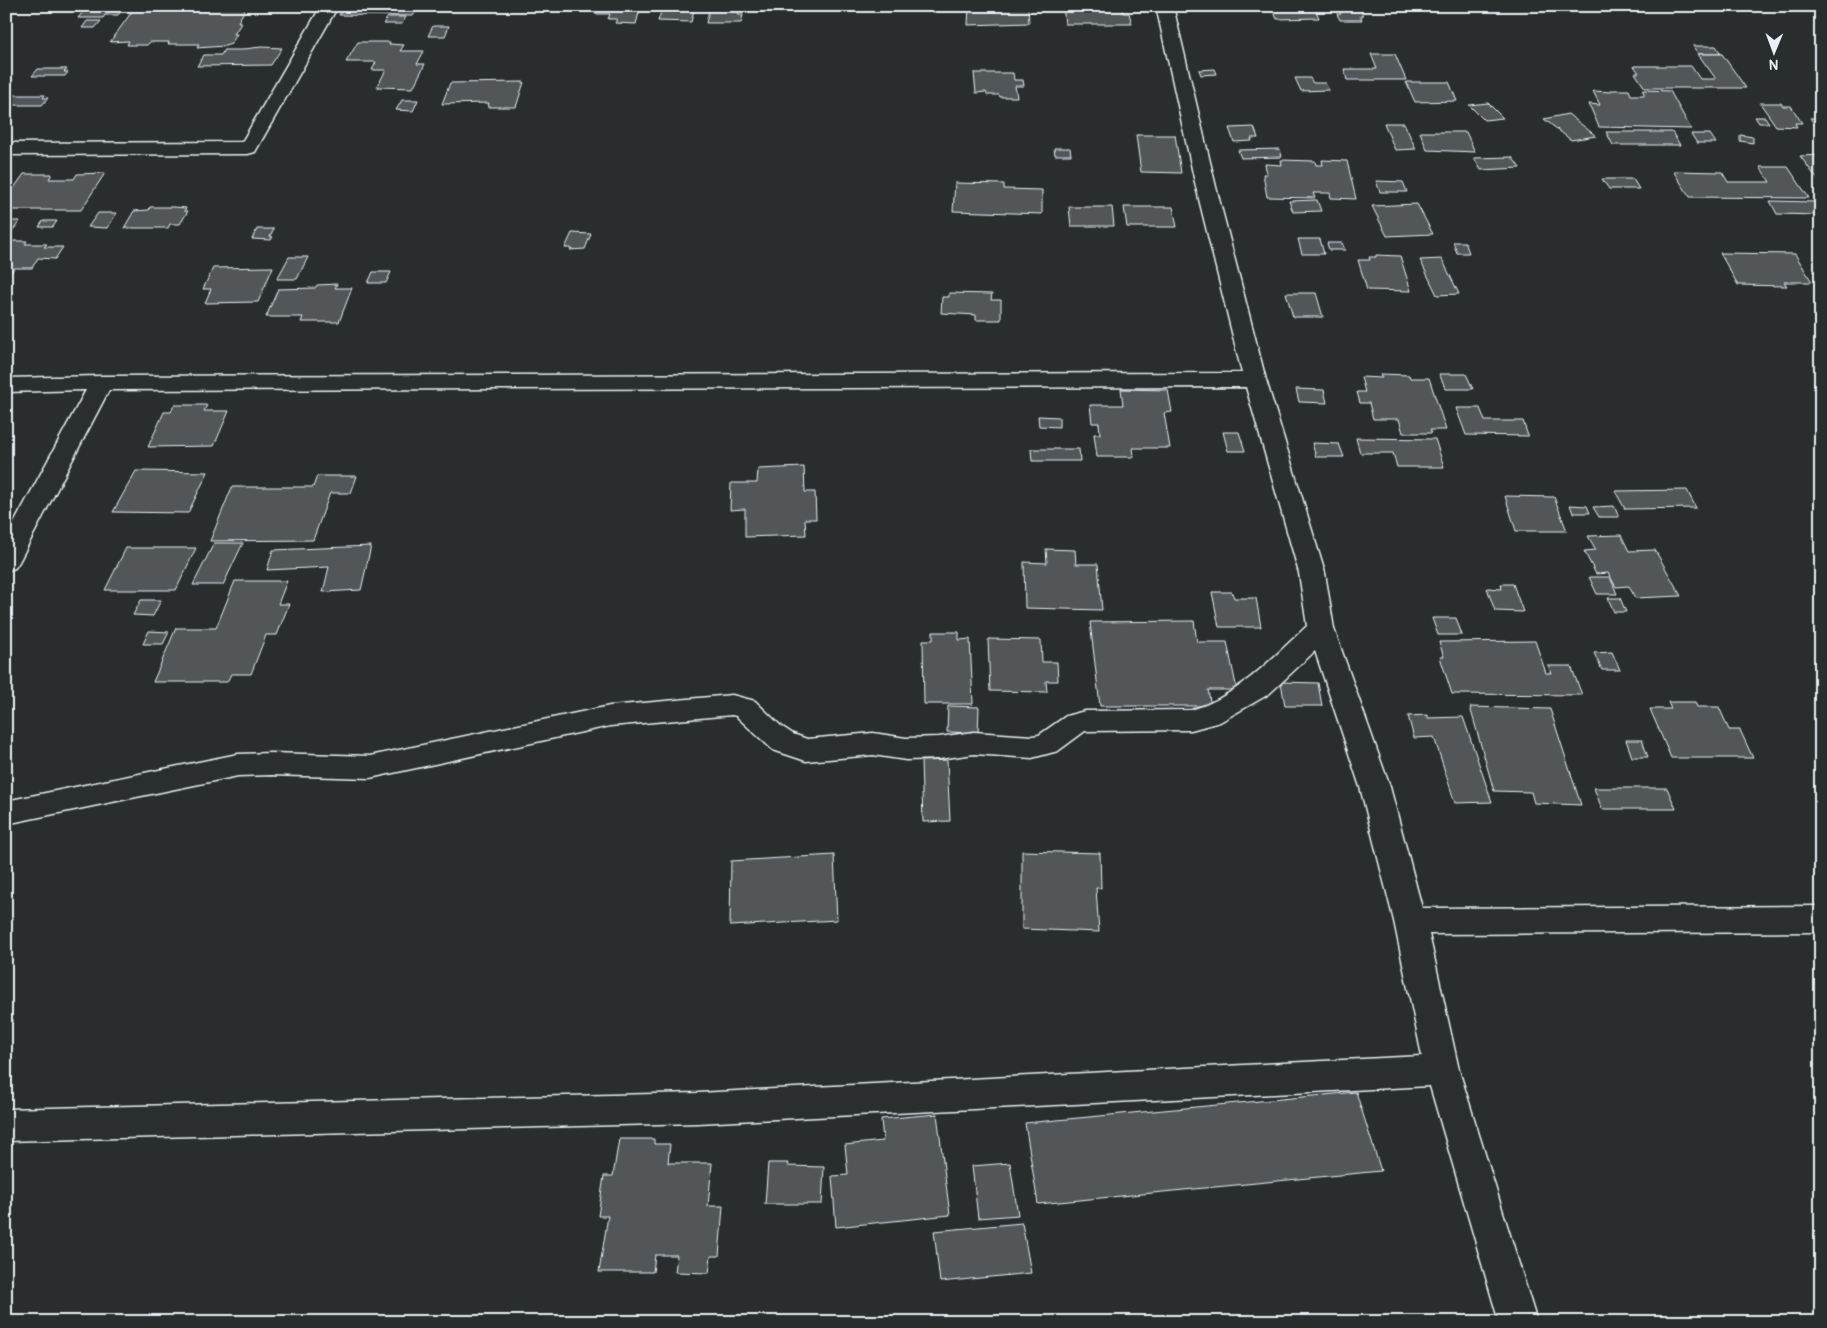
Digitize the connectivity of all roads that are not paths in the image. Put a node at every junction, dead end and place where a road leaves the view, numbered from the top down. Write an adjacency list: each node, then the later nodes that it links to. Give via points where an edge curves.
1 (330, 6): 3 (street, via 248,148)
2 (1164, 6): 4 (street)
3 (6, 149)
4 (1254, 380): 5 (street); 8 (street, via 1301,532)
5 (101, 383): 6 (street); 7 (street)
6 (6, 385)
7 (10, 548)
8 (1321, 629): 9 (street, via 1259,688 1210,715 1191,720 1085,721 1076,723 1048,743 1032,747 974,744 906,749 863,744 806,750 783,742 745,708 732,705 610,716 370,767 275,763 238,765); 11 (street, via 1375,787)
9 (6, 813)
10 (1821, 919): 11 (street)
11 (1410, 921): 12 (street)
12 (1442, 1070): 13 (street, via 698,1108); 14 (street)
13 (6, 1125)
14 (1518, 1322)

